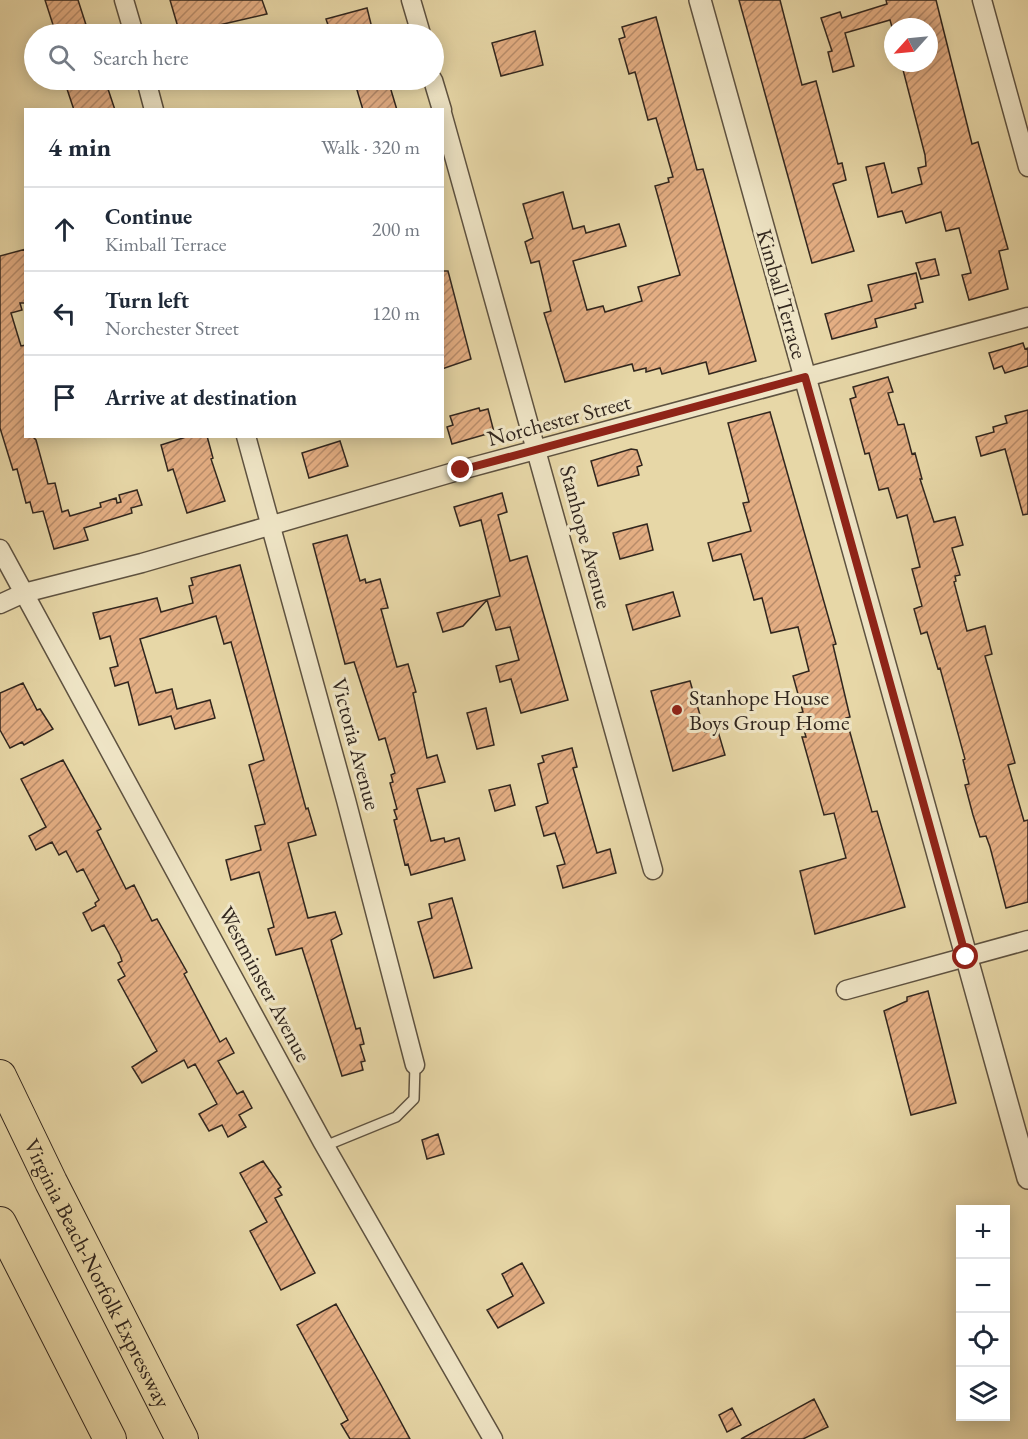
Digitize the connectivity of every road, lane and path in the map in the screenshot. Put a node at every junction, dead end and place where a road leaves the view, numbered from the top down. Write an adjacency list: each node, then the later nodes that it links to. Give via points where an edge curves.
1 (124, 0): 5 (street)
2 (411, 0): 6 (street)
3 (700, 0): 14 (street, Kimball Terrace)
4 (982, 0): 12 (street)
5 (131, 24)
6 (417, 24)
7 (149, 90): 9 (street)
8 (436, 90): 10 (street, Stanhope Avenue)
9 (153, 108)
10 (441, 108)
11 (444, 118): 16 (street, Stanhope Avenue)
12 (1028, 167)
13 (1028, 317): 14 (street, Norchester Street)
14 (805, 377): 16 (street, Norchester Street); 23 (street, Kimball Terrace)
15 (247, 438): 17 (street, Victoria Avenue)
16 (537, 450): 17 (street, Norchester Street); 21 (street, Stanhope Avenue)
17 (271, 526): 19 (street, Norchester Street); 25 (street, Victoria Avenue)
18 (0, 549): 19 (street, Westminster Avenue)
19 (24, 593): 20 (street, Norchester Street); 27 (street, Westminster Avenue)
20 (0, 604)
21 (653, 870)
22 (1028, 940): 23 (street)
23 (966, 957): 24 (street); 28 (street, Kimball Terrace)
24 (846, 990)
25 (416, 1065): 27 (lane, via 414,1099 396,1117)
26 (0, 1076): 31 (highway, Virginia Beach-Norfolk Expressway)
27 (325, 1146): 32 (street, Westminster Avenue)
28 (1028, 1178)
29 (0, 1222): 30 (highway)
30 (110, 1439)
31 (182, 1439)
32 (493, 1439)

